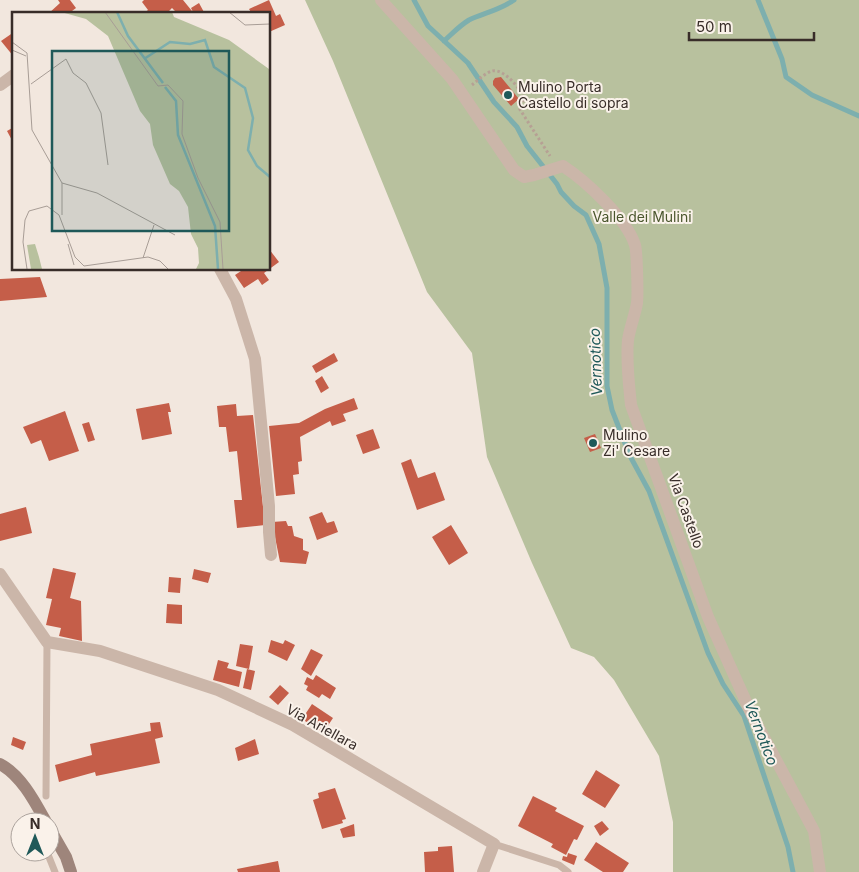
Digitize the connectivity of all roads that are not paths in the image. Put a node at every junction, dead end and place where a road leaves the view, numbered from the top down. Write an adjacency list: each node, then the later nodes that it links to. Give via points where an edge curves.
1 (381, 0): 16 (street, Via Castello, via 452,78 514,170 524,177 558,168 579,176 628,231 635,246 637,302 628,339 632,405 708,617 752,715 814,831)
2 (12, 76): 3 (street)
3 (0, 85)
4 (221, 270): 5 (street, via 236,299 255,359)
5 (271, 555)
6 (0, 574): 7 (street)
7 (46, 642): 9 (lane); 11 (street, Via Ariellara, via 100,651 218,690 292,725)
8 (0, 764): 10 (main road, via 8,768)
9 (46, 796)
10 (40, 812)
11 (494, 844): 14 (street); 15 (lane, Via Ariellara, via 559,865)
12 (60, 846): 13 (main road)
13 (71, 872)
14 (484, 872)
15 (568, 872)
16 (820, 872)

